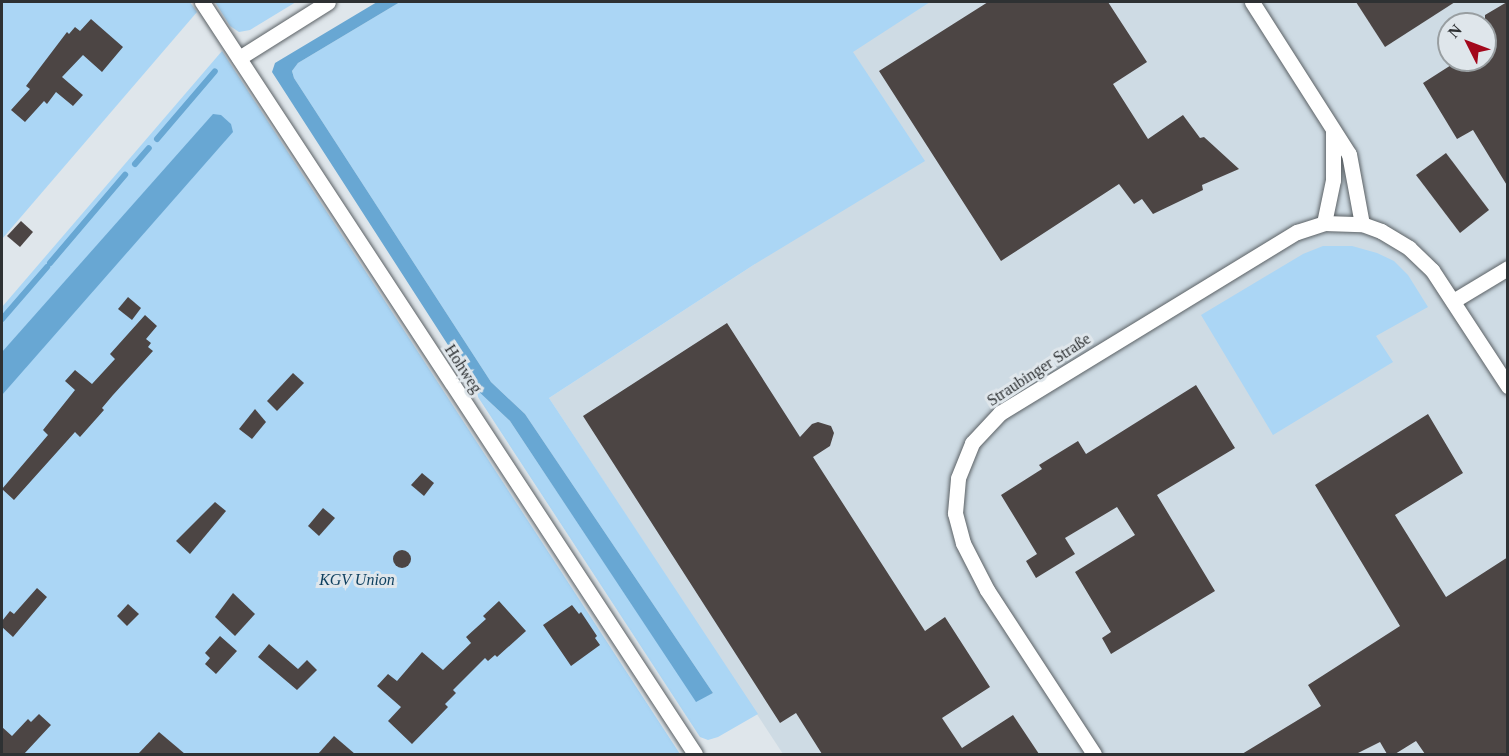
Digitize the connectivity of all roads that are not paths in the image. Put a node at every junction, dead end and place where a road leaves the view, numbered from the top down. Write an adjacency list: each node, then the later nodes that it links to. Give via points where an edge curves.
1 (202, 2): 4 (street, Hohweg)
2 (327, 2): 4 (street)
3 (1252, 2): 5 (street, via 1309,87)
4 (239, 58): 11 (street, Hohweg)
5 (1333, 131): 6 (street, via 1333,180); 7 (street, via 1349,154)
6 (1324, 223): 7 (street, Straubinger Straße); 12 (street, Straubinger Straße, via 1297,232 1000,413 972,443 958,478 955,513 963,543 987,590)
7 (1362, 224): 9 (street, Straubinger Straße, via 1409,248 1432,270)
8 (1508, 268): 9 (street)
9 (1453, 301): 10 (street, Straubinger Straße)
10 (1508, 386)
11 (695, 754)
12 (1094, 754)

